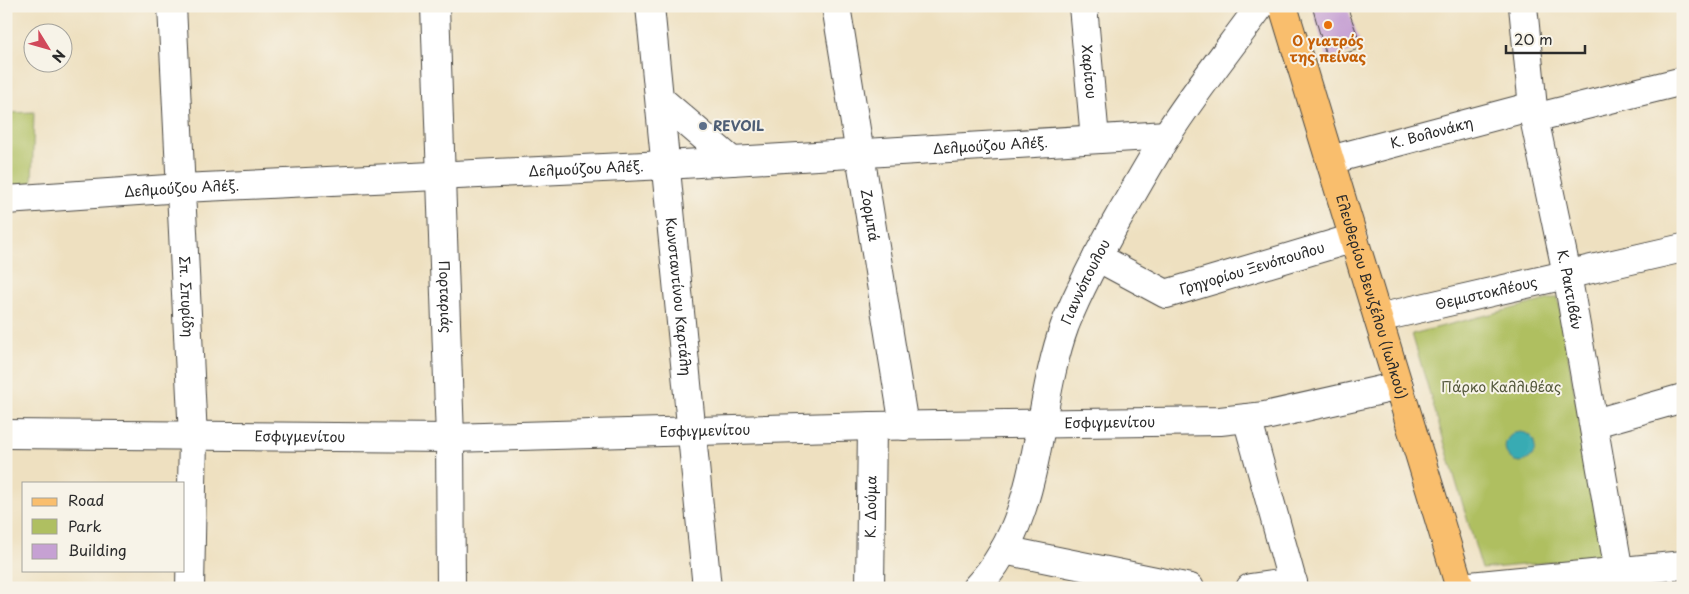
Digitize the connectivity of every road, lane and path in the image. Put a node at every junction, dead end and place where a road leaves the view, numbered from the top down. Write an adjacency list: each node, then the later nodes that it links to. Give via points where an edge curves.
1 (172, 6): 19 (street, Σπ. Σπυρίδη)
2 (435, 6): 18 (street, Πορταριάς)
3 (650, 6): 10 (street, Κωνσταντίνου Καρτάλη)
4 (836, 6): 14 (street, Ζορμπά)
5 (1083, 6): 13 (street, Χαρίτου)
6 (1260, 6): 12 (street, Γιαννόπουλου)
7 (1283, 6): 15 (main road, Ελευθερίου Βενιζέλου (Ιωλκού))
8 (1523, 6): 11 (street, Κ. Ρακτιβάν)
9 (1683, 80): 11 (street, Κ. Βολονάκη)
10 (660, 99): 16 (street); 17 (street, Κωνσταντίνου Καρτάλη)
11 (1534, 112): 15 (street, Κ. Βολονάκη); 24 (street, Κ. Ρακτιβάν)
12 (1167, 135): 13 (street, Δελμούζου Αλέξ.); 23 (street, Γιαννόπουλου)
13 (1095, 139): 14 (street, Δελμούζου Αλέξ.)
14 (861, 154): 16 (street, Δελμούζου Αλέξ.); 32 (street, Ζορμπά)
15 (1330, 160): 21 (main road, Ελευθερίου Βενιζέλου (Ιωλκού))
16 (732, 161): 17 (street, Δελμούζου Αλέξ.)
17 (666, 165): 18 (street, Δελμούζου Αλέξ.); 33 (street, Κωνσταντίνου Καρτάλη)
18 (442, 176): 19 (street, Δελμούζου Αλέξ.); 36 (street, Πορταριάς)
19 (182, 188): 20 (street, Δελμούζου Αλέξ.); 35 (street, Σπ. Σπυρίδη)
20 (6, 200)
21 (1354, 238): 23 (street, Γρηγορίου Ξενόπουλου, via 1166,294); 25 (main road, Ελευθερίου Βενιζέλου (Ιωλκού))
22 (1683, 248): 24 (street, Θεμιστοκλέους)
23 (1097, 257): 30 (street, Γιαννόπουλου, via 1065,326)
24 (1567, 274): 25 (street, Θεμιστοκλέους); 29 (street, Κ. Ρακτιβάν)
25 (1378, 318): 26 (main road, Ελευθερίου Βενιζέλου (Ιωλκού))
26 (1399, 386): 28 (street, Εσφιγμενίτου); 41 (main road, Ελευθερίου Βενιζέλου (Ιωλκού))
27 (1683, 398): 29 (street)
28 (1247, 418): 30 (street, Εσφιγμενίτου); 40 (street)
29 (1595, 423): 39 (street, Κ. Ρακτιβάν)
30 (1042, 424): 32 (street, Εσφιγμενίτου); 37 (street, Γιαννόπουλου, via 1018,517)
31 (872, 426): 32 (street, Εσφιγμενίτου); 33 (street, Εσφιγμενίτου); 45 (street, Κ. Δούμα)
32 (904, 426)
33 (693, 431): 36 (street, Εσφιγμενίτου); 44 (street, Κωνσταντίνου Καρτάλη)
34 (6, 434): 35 (street, Εσφιγμενίτου)
35 (192, 437): 36 (street, Εσφιγμενίτου); 42 (street, Σπ. Σπυρίδη)
36 (450, 438): 43 (street, Πορταριάς)
37 (1004, 550): 46 (street, Γιαννόπουλου); 47 (street)
38 (1683, 565): 39 (street)
39 (1619, 572): 41 (street)
40 (1294, 585): 48 (street)
41 (1460, 587)
42 (190, 588)
43 (451, 588)
44 (706, 588)
45 (870, 588)
46 (976, 588)
47 (1190, 588)
48 (1250, 588)

